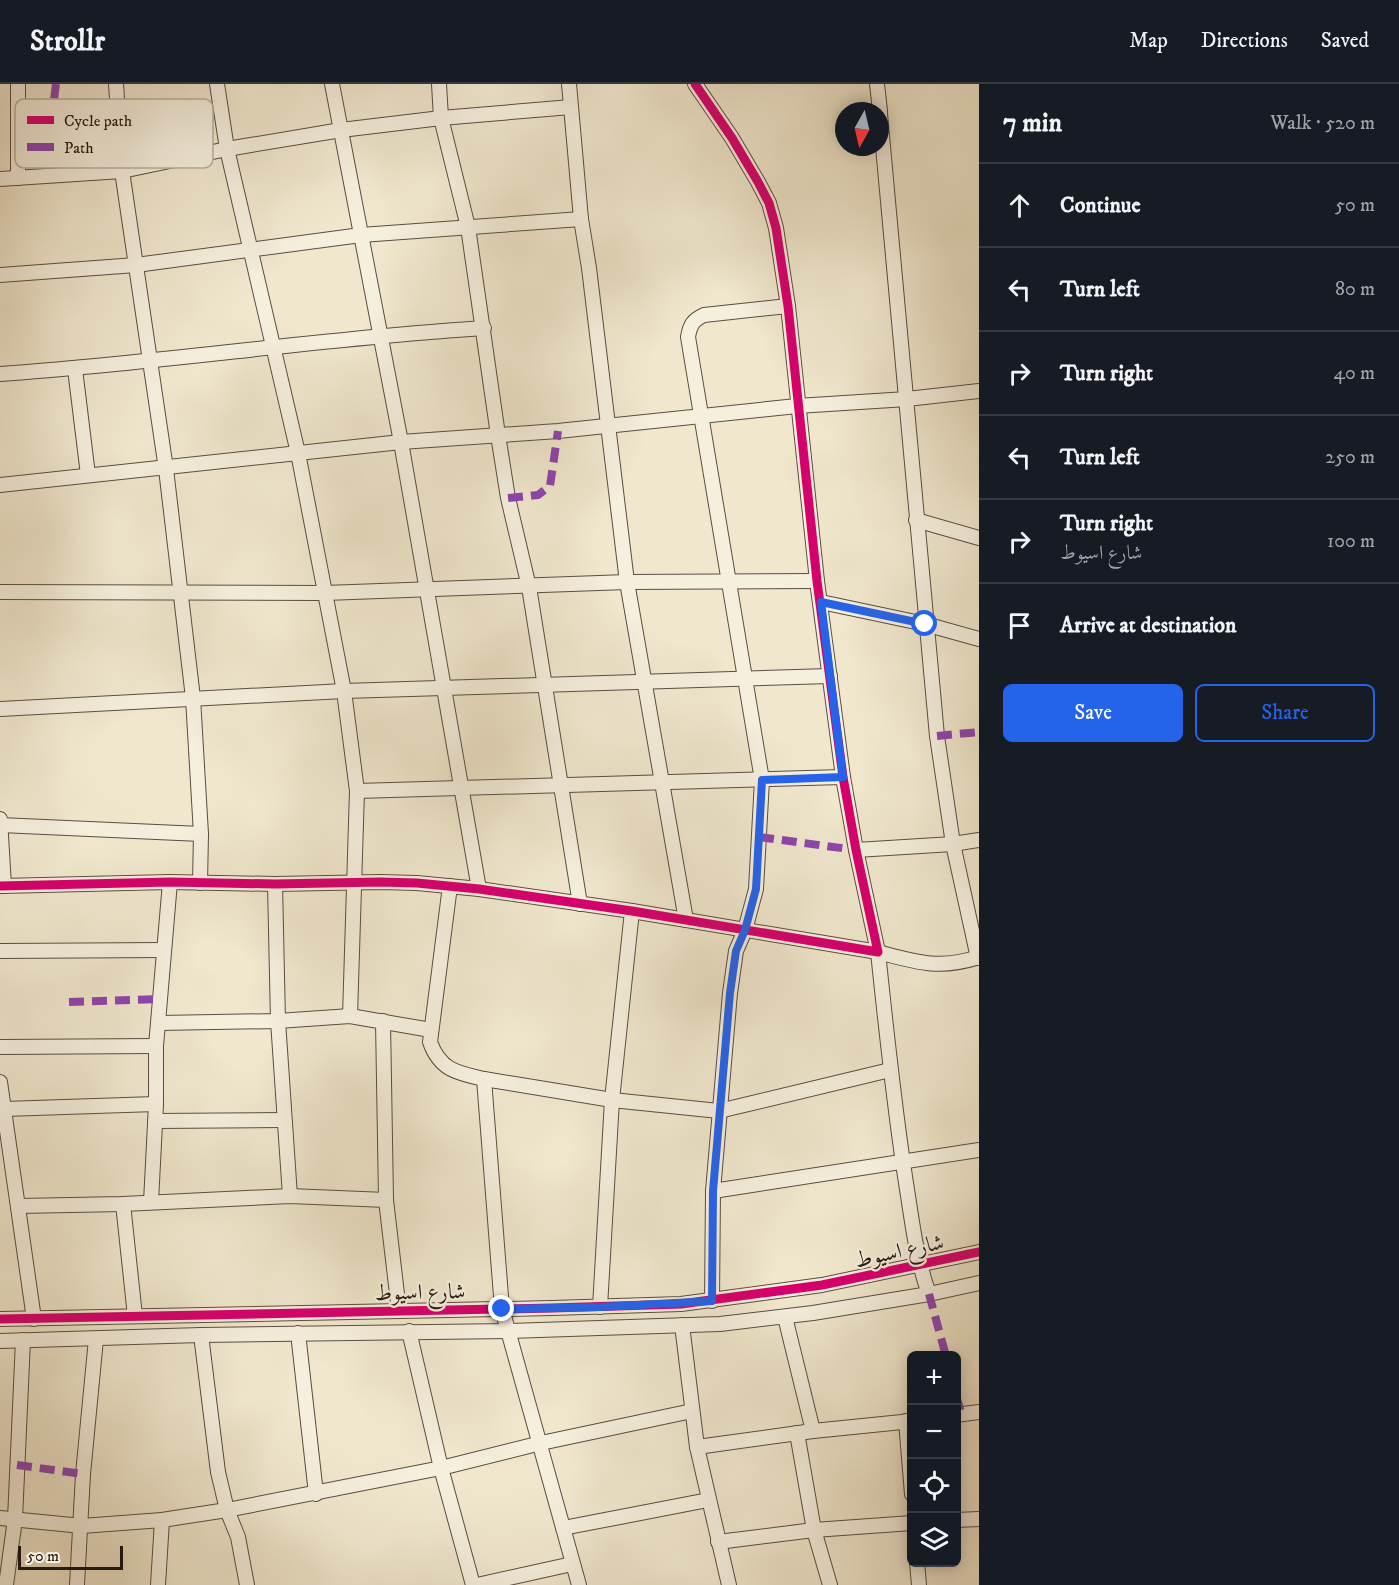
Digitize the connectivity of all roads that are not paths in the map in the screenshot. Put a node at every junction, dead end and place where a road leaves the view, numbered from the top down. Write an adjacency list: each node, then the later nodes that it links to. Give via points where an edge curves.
1 (116, 84): 8 (street)
2 (217, 84): 13 (street)
3 (332, 84): 12 (street)
4 (439, 84): 11 (street)
5 (569, 84): 10 (street)
6 (695, 84): 28 (street, via 769,203)
7 (877, 84): 9 (street)
8 (117, 99)
9 (879, 102)
10 (571, 108): 11 (street); 22 (street)
11 (441, 118): 12 (street); 23 (street)
12 (341, 130): 13 (street); 24 (street)
13 (227, 149): 14 (street); 25 (street)
14 (213, 152)
15 (884, 156): 36 (street)
16 (18, 168): 20 (street)
17 (122, 168): 19 (street)
18 (136, 168): 19 (street)
19 (122, 171): 20 (street); 26 (street)
20 (18, 178): 21 (street)
21 (0, 179)
22 (581, 219): 23 (street); 39 (street)
23 (468, 227): 24 (street); 29 (street)
24 (361, 235): 25 (street); 30 (street)
25 (250, 250): 26 (street); 31 (street)
26 (136, 265): 27 (street); 32 (street)
27 (0, 275)
28 (788, 306): 37 (street); 38 (street, via 694,319 688,337)
29 (484, 328): 30 (street); 40 (street)
30 (381, 336): 31 (street); 41 (street)
31 (275, 347): 32 (street); 42 (street)
32 (150, 361): 33 (street); 43 (street)
33 (75, 369): 34 (street); 44 (street)
34 (0, 374)
35 (979, 391): 36 (street)
36 (907, 399): 37 (street); 46 (street)
37 (797, 406): 38 (street); 49 (street)
38 (700, 416): 39 (street); 48 (street)
39 (607, 427): 40 (street); 50 (street)
40 (498, 435): 41 (street); 51 (street)
41 (401, 442): 42 (street); 52 (street)
42 (298, 453): 43 (street); 55 (street)
43 (166, 469): 44 (street); 54 (street)
44 (88, 475): 45 (street)
45 (0, 485)
46 (916, 520): 47 (street); 57 (street)
47 (979, 538)
48 (729, 581): 49 (street); 50 (street); 60 (street)
49 (817, 581): 56 (street)
50 (627, 582): 51 (street); 61 (street)
51 (529, 587): 52 (street); 62 (street)
52 (427, 589): 55 (street); 63 (street)
53 (0, 592): 54 (street)
54 (180, 592): 55 (street); 65 (street)
55 (325, 593): 64 (street)
56 (821, 602): 57 (street); 59 (street)
57 (925, 624): 58 (street); 77 (street)
58 (979, 639)
59 (830, 676): 60 (street); 67 (street)
60 (746, 679): 61 (street); 68 (street)
61 (644, 682): 62 (street); 69 (street)
62 (545, 684): 63 (street); 70 (street)
63 (444, 688): 64 (street); 71 (street)
64 (344, 691): 65 (street); 72 (street)
65 (192, 698): 66 (street); 75 (street)
66 (0, 709)
67 (843, 777): 68 (street); 78 (street)
68 (762, 780): 69 (street); 89 (street, via 756,889)
69 (663, 782): 70 (street); 88 (street)
70 (561, 785): 71 (street); 86 (street)
71 (462, 787): 72 (street); 85 (street)
72 (357, 791): 80 (street)
73 (0, 817): 74 (street)
74 (0, 825): 75 (street); 83 (street)
75 (201, 834): 81 (street)
76 (979, 840): 77 (street)
77 (953, 844): 78 (street); 93 (street)
78 (856, 850): 92 (street)
79 (170, 882): 81 (street); 83 (street); 90 (street)
80 (355, 882): 82 (street); 84 (street); 94 (street)
81 (200, 883): 82 (street)
82 (275, 884): 95 (street)
83 (2, 886)
84 (450, 886): 85 (street); 98 (street)
85 (479, 889): 86 (street)
86 (580, 904): 87 (street)
87 (633, 911): 88 (street); 104 (street)
88 (686, 920): 89 (street)
89 (745, 930): 92 (street); 107 (street, via 734,960)
90 (165, 950): 91 (street); 97 (street)
91 (0, 951)
92 (878, 952): 93 (street, via 939,965); 101 (street)
93 (978, 958)
94 (350, 1016): 95 (street); 96 (street)
95 (278, 1021): 97 (street); 108 (street)
96 (383, 1021): 98 (street); 114 (street)
97 (159, 1023): 99 (street)
98 (431, 1030): 102 (street, via 430,1042 441,1062 460,1074)
99 (156, 1046): 100 (street); 105 (street)
100 (0, 1047)
101 (890, 1070): 107 (street); 111 (street)
102 (484, 1079): 104 (street); 124 (street)
103 (0, 1082): 106 (street)
104 (612, 1100): 107 (street); 123 (street)
105 (156, 1104): 106 (street); 109 (street)
106 (4, 1109): 117 (street)
107 (719, 1111): 112 (street)
108 (284, 1120): 109 (street); 113 (street)
109 (155, 1121): 115 (street)
110 (979, 1150): 111 (street)
111 (903, 1162): 112 (street); 119 (street)
112 (713, 1191): 122 (street)
113 (290, 1196): 114 (street); 115 (street)
114 (386, 1200): 125 (street)
115 (151, 1202): 116 (street)
116 (123, 1203): 117 (street); 126 (street)
117 (18, 1206): 129 (street)
118 (979, 1252): 119 (street, شارع اسيوط)
119 (919, 1266): 121 (street); 122 (street, شارع اسيوط)
120 (979, 1283): 121 (street, شارع اسيوط)
121 (929, 1294): 127 (street, شارع اسيوط)
122 (712, 1301): 123 (street, شارع اسيوط)
123 (600, 1307): 124 (street, شارع اسيوط)
124 (502, 1309): 125 (street, شارع اسيوط); 132 (street)
125 (399, 1311): 126 (street, شارع اسيوط)
126 (135, 1316): 129 (street, شارع اسيوط)
127 (785, 1317): 130 (street, شارع اسيوط); 142 (street)
128 (0, 1319): 129 (street, شارع اسيوط)
129 (34, 1319)
130 (682, 1325): 132 (street, شارع اسيوط); 138 (street)
131 (409, 1331): 132 (street, شارع اسيوط); 133 (street, شارع اسيوط); 146 (street)
132 (508, 1331): 144 (street)
133 (298, 1333): 134 (street, شارع اسيوط); 147 (street)
134 (201, 1335): 135 (street, شارع اسيوط); 149 (street, via 218,1472)
135 (96, 1339): 136 (street, شارع اسيوط); 156 (street)
136 (23, 1340): 137 (street, شارع اسيوط); 151 (street)
137 (0, 1341)
138 (692, 1411): 144 (street); 145 (street)
139 (979, 1413): 140 (street)
140 (961, 1415)
141 (907, 1421): 142 (street)
142 (813, 1431): 143 (street)
143 (797, 1433): 145 (street); 158 (street)
144 (541, 1443): 146 (street); 157 (street)
145 (697, 1447): 148 (street)
146 (441, 1468): 147 (street); 166 (street)
147 (316, 1494): 149 (street)
148 (708, 1500): 157 (street); 159 (street)
149 (227, 1510): 153 (street); 165 (street, via 238,1537)
150 (0, 1518): 151 (street)
151 (15, 1519): 156 (street); 162 (street)
152 (979, 1519): 154 (street)
153 (162, 1520): 156 (street); 164 (street)
154 (961, 1520)
155 (907, 1523): 158 (street)
156 (82, 1526): 163 (street)
157 (563, 1528): 160 (street)
158 (814, 1530): 159 (street); 169 (street)
159 (718, 1542): 168 (street)
160 (572, 1564): 166 (street); 167 (street)
161 (917, 1567): 170 (street)
162 (6, 1585)
163 (77, 1585)
164 (158, 1585)
165 (247, 1585)
166 (475, 1585)
167 (579, 1585)
168 (729, 1585)
169 (830, 1585)
170 (919, 1585)

